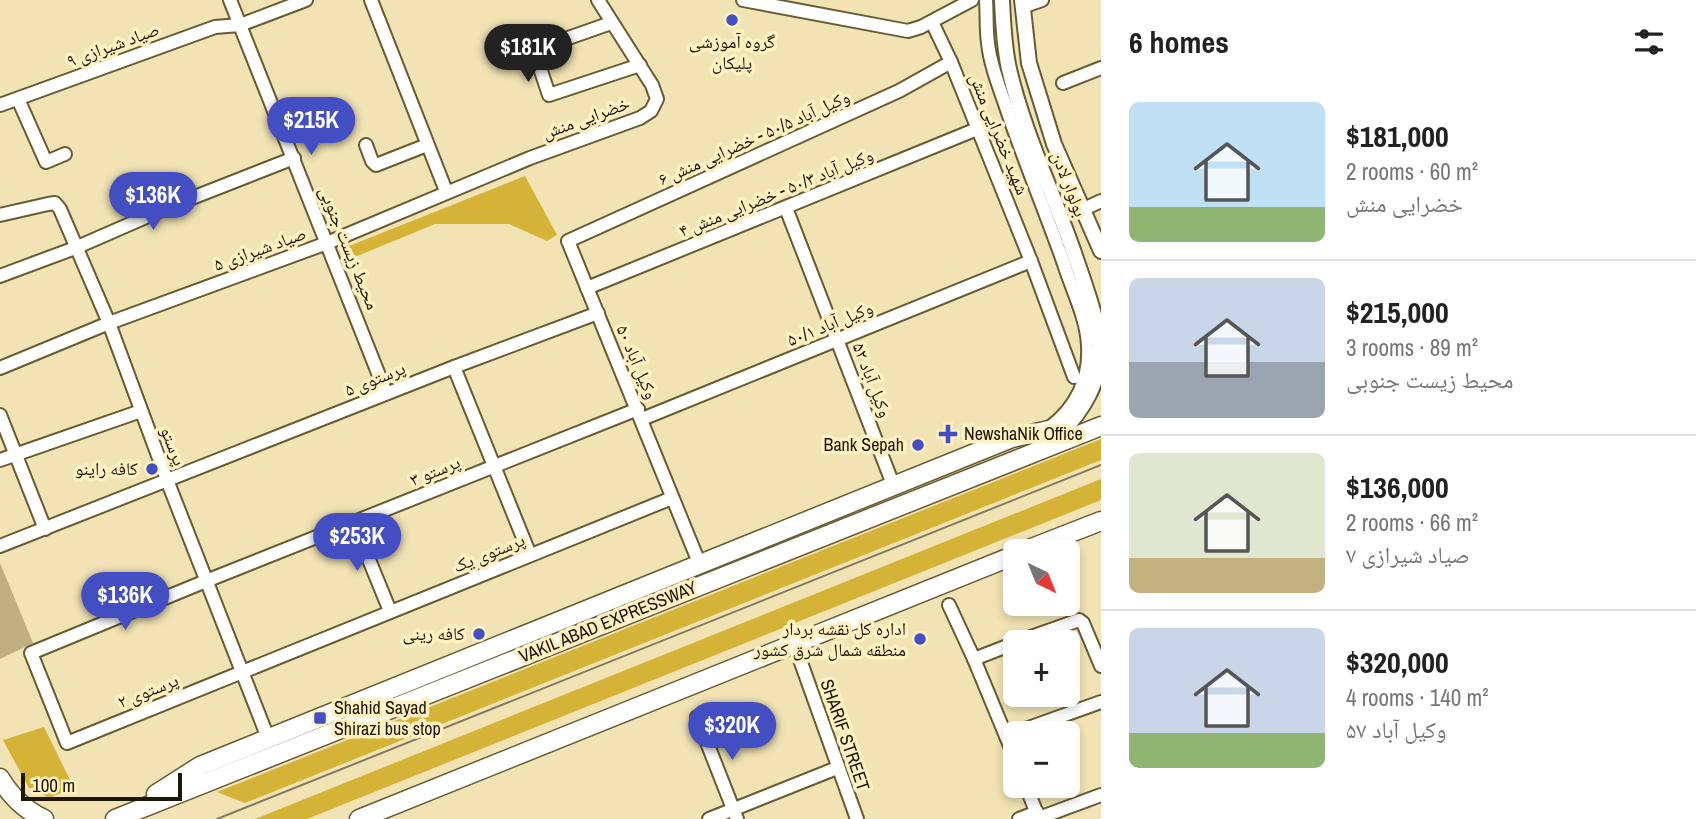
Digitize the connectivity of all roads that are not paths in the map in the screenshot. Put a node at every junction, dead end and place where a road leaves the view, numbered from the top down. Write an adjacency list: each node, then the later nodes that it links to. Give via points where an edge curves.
1 (230, 0): 13 (street, محیط زیست جنوبی)
2 (306, 0): 13 (street, صیاد شیرازی ۹)
3 (371, 0): 22 (street)
4 (598, 0): 12 (street, خضرایی منش)
5 (743, 0): 11 (street, via 908,31)
6 (972, 0): 11 (street)
7 (986, 0): 51 (street, via 988,43 997,80 1088,345 1086,375 1077,400)
8 (1002, 0): 41 (main road, بولوار لادن, via 1009,68 1018,101 1088,294)
9 (1039, 1): 10 (street)
10 (1022, 4): 29 (main road, بولوار لادن, via 1032,74 1054,144)
11 (932, 22): 14 (street, شهید خضرایی منش)
12 (611, 23): 15 (street, خضرایی منش); 15 (street, via 534,50 549,95)
13 (240, 25): 18 (street, صیاد شیرازی ۹, via 215,27); 25 (street, محیط زیست جنوبی)
14 (951, 61): 20 (street, شهید خضرایی منش); 31 (street, وکیل آباد ۵۰/۵ - خضرایی منش ۶, via 899,91)
15 (640, 65): 24 (street, خضرایی منش, via 657,100 651,111)
16 (1101, 68): 17 (street)
17 (1063, 83)
18 (18, 99): 19 (street, صیاد شیرازی ۹); 23 (street, via 46,162)
19 (0, 105)
20 (977, 129): 28 (street, وکیل آباد ۵۰/۳ - خضرایی منش ۴); 35 (street, شهید خضرایی منش)
21 (366, 145): 22 (street, via 376,165)
22 (428, 145): 26 (street)
23 (65, 154)
24 (530, 158): 26 (street, صیاد شیرازی ۵)
25 (294, 159): 32 (street, محیط زیست جنوبی); 33 (street)
26 (446, 191): 32 (street, صیاد شیرازی ۵)
27 (1101, 201): 29 (street)
28 (786, 208): 37 (street, وکیل آباد ۵۰/۳ - خضرایی منش ۴); 40 (street, ۵۲ وکیل آباد)
29 (1084, 209): 34 (main road, بولوار لادن)
30 (0, 215): 33 (street, پرستو, via 55,203)
31 (568, 241): 37 (street, ۵۰ وکیل آباد)
32 (327, 243): 39 (street, صیاد شیرازی ۵); 45 (street, محیط زیست جنوبی)
33 (75, 247): 36 (street); 39 (street, پرستو)
34 (1101, 251)
35 (1031, 261): 40 (street, وکیل آباد ۵۰/۱); 44 (street, شهید خضرایی منش)
36 (0, 276)
37 (587, 288): 38 (street, ۵۰ وکیل آباد)
38 (598, 313): 42 (street, پرستوی ۵); 47 (street, ۵۰ وکیل آباد)
39 (109, 323): 43 (street, صیاد شیرازی ۵); 46 (street, پرستو)
40 (838, 340): 47 (street, وکیل آباد ۵۰/۱); 57 (street, ۵۲ وکیل آباد)
41 (1100, 348): 49 (main road, بولوار لادن, via 1096,379)
42 (454, 367): 45 (street, پرستوی ۵); 55 (street)
43 (0, 368)
44 (1074, 377)
45 (386, 393): 56 (street, پرستوی ۵)
46 (141, 411): 52 (street); 56 (street, پرستو)
47 (640, 414): 55 (street, پرستو ۳); 58 (street, ۵۰ وکیل آباد)
48 (0, 415): 52 (street)
49 (1067, 426): 51 (highway)
50 (1101, 426): 51 (highway, VAKIL ABAD EXPRESSWAY)
51 (1044, 441): 54 (street); 57 (highway, via 1012,438); 66 (highway, VAKIL ABAD EXPRESSWAY)
52 (16, 455): 53 (street); 61 (street)
53 (0, 460)
54 (974, 460)
55 (494, 466): 60 (street, پرستو ۳); 65 (street)
56 (167, 480): 61 (street, پرستوی ۵); 69 (street, پرستو)
57 (894, 486): 64 (highway)
58 (672, 498): 65 (street, پرستوی یک); 68 (street, ۵۰ وکیل آباد)
59 (1101, 521): 62 (highway)
60 (354, 523): 69 (street, پرستو ۳); 71 (street)
61 (45, 529): 63 (street, پرستوی ۵)
62 (1055, 539)
63 (0, 546)
64 (730, 553): 66 (highway); 68 (highway)
65 (530, 555): 71 (street, پرستوی یک)
66 (769, 557): 90 (highway, VAKIL ABAD EXPRESSWAY)
67 (1003, 560): 73 (highway)
68 (701, 565): 82 (highway)
69 (206, 581): 77 (street, پرستو); 83 (street, پرستو ۳, via 31,653)
70 (949, 605): 75 (street)
71 (390, 611): 77 (street, پرستوی یک)
72 (1052, 630): 76 (street, via 1079,620)
73 (794, 643): 84 (street, SHARIF STREET); 92 (highway)
74 (1003, 648): 75 (street)
75 (974, 659): 81 (street)
76 (1101, 666)
77 (242, 671): 82 (street, پرستو); 83 (street, پرستوی ۲)
78 (1101, 702): 80 (street)
79 (697, 717): 88 (street)
80 (1048, 721)
81 (1003, 729)
82 (268, 738): 90 (highway, via 200,765)
83 (66, 743)
84 (837, 768): 88 (street); 94 (street, SHARIF STREET)
85 (2, 789): 91 (highway)
86 (1101, 795): 89 (street)
87 (1031, 798): 89 (street)
88 (735, 814): 93 (street)
89 (1038, 816): 95 (street)
90 (114, 818)
91 (44, 819)
92 (359, 819)
93 (709, 819)
94 (857, 819)
95 (1019, 819)

